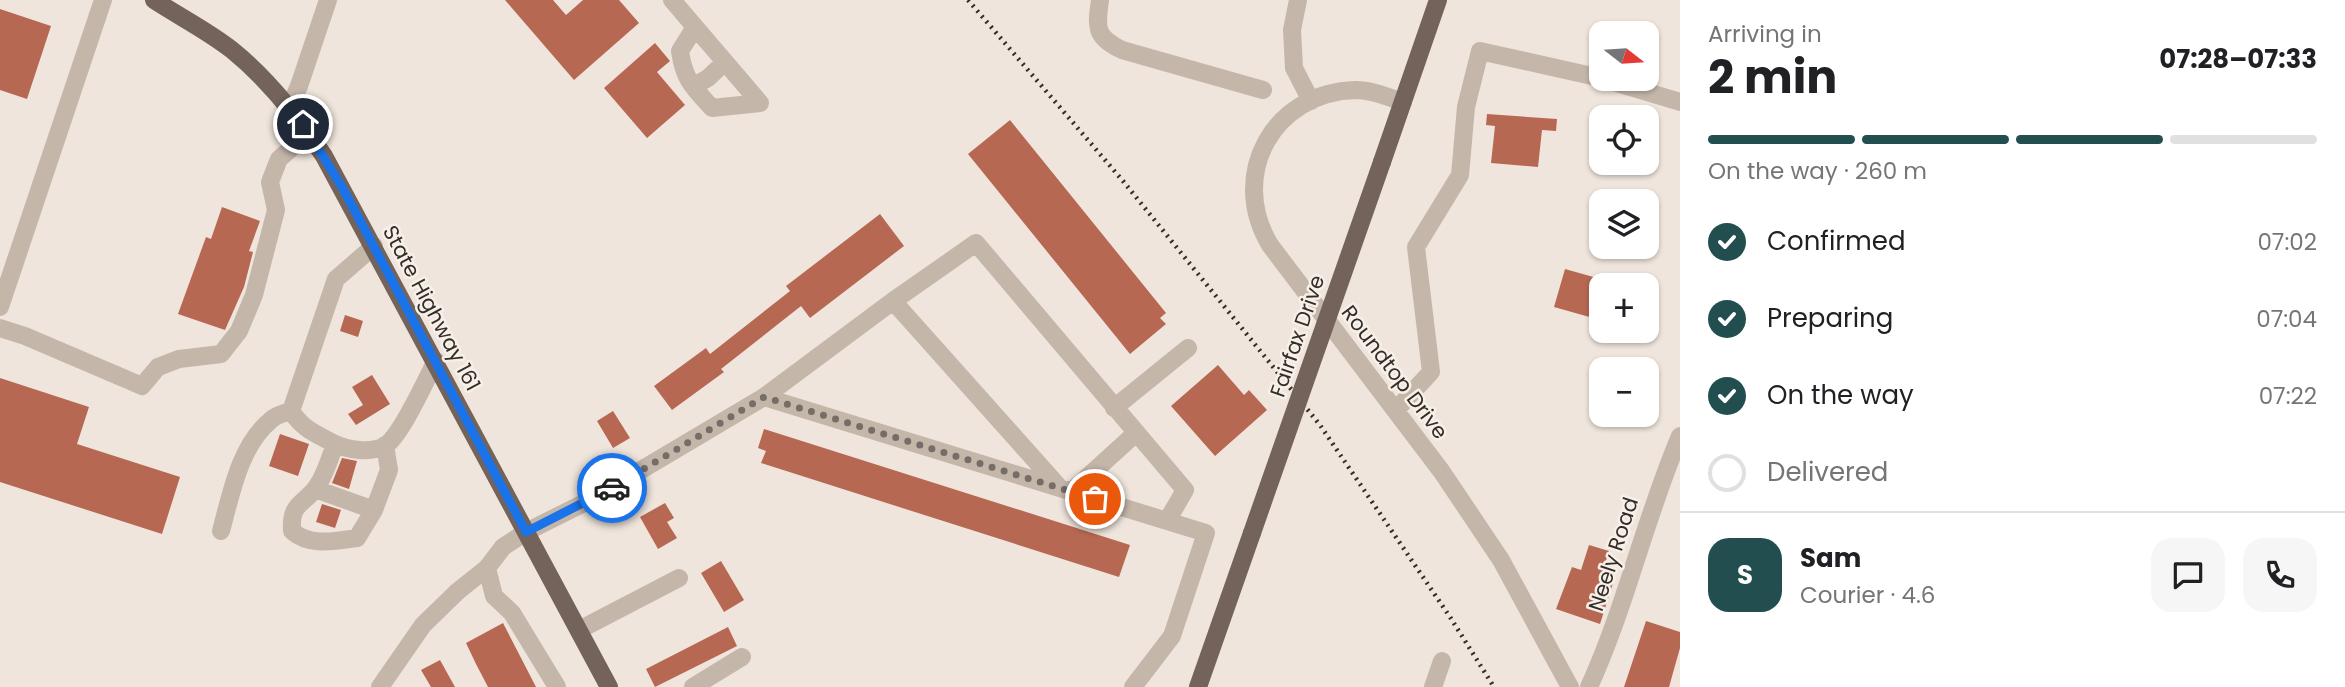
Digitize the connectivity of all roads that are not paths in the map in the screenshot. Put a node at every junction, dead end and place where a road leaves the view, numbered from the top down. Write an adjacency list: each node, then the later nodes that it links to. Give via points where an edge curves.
1 (103, 0): 21 (street)
2 (155, 0): 17 (main road, State Highway 161, via 231,49)
3 (328, 0): 17 (street)
4 (672, 0): 8 (street)
5 (1100, 0): 12 (street, via 1097,26 1104,39 1122,50)
6 (1298, 0): 14 (street, via 1292,30 1294,68)
7 (1438, 0): 15 (main road, Fairfax Drive)
8 (695, 27): 9 (street); 11 (street, via 680,51 683,73)
9 (725, 62): 11 (street); 11 (street, via 761,103 712,108)
10 (1589, 75): 27 (street, via 1480,51 1466,107 1460,175 1416,247 1431,372)
11 (694, 86)
12 (1263, 90)
13 (1644, 91): 16 (street)
14 (1311, 101): 15 (street, Roundtop Drive, via 1356,90); 27 (street, Roundtop Drive, via 1287,116 1268,138 1255,170 1256,209 1270,245)
15 (1403, 102): 49 (main road, Fairfax Drive, bridge)
16 (1680, 102)
17 (289, 107): 18 (main road, State Highway 161)
18 (309, 133): 19 (main road, State Highway 161); 22 (street, via 279,159 270,183 276,211 254,295 239,331 221,354 178,359 158,367 142,386)
19 (374, 246): 24 (main road, State Highway 161); 28 (street, via 336,279)
20 (893, 301): 25 (street); 26 (street, via 976,243); 34 (street)
21 (0, 307)
22 (0, 328)
23 (1188, 348): 26 (street)
24 (436, 361): 32 (street, via 404,424); 38 (main road, State Highway 161)
25 (764, 397): 34 (street); 38 (street, via 594,498)
26 (1114, 408): 29 (street)
27 (1396, 410): 51 (street, Roundtop Drive, via 1501,560)
28 (291, 411): 31 (street, via 301,426); 37 (street, via 273,417 256,434)
29 (1136, 433): 34 (street); 36 (street, via 1185,490)
30 (1680, 436): 52 (street, Neely Road)
31 (335, 444): 32 (street, via 367,450); 33 (street)
32 (386, 445): 35 (street, via 389,470)
33 (315, 489): 35 (street); 35 (street, via 297,505 292,531 298,536 322,542 357,538)
34 (1065, 490): 36 (street)
35 (374, 510)
36 (1167, 521): 48 (street, via 1206,533 1172,636)
37 (221, 531)
38 (526, 532): 39 (street, via 503,547); 41 (main road, State Highway 161)
39 (487, 568): 44 (street, via 423,625); 45 (street, via 494,596 512,613)
40 (679, 578): 41 (street)
41 (579, 630): 46 (main road, State Highway 161)
42 (742, 657): 47 (street)
43 (1442, 662): 50 (street)
44 (380, 687)
45 (557, 687)
46 (610, 687)
47 (693, 687)
48 (1133, 687)
49 (1198, 687)
50 (1433, 687)
51 (1570, 687)
52 (1589, 687)

